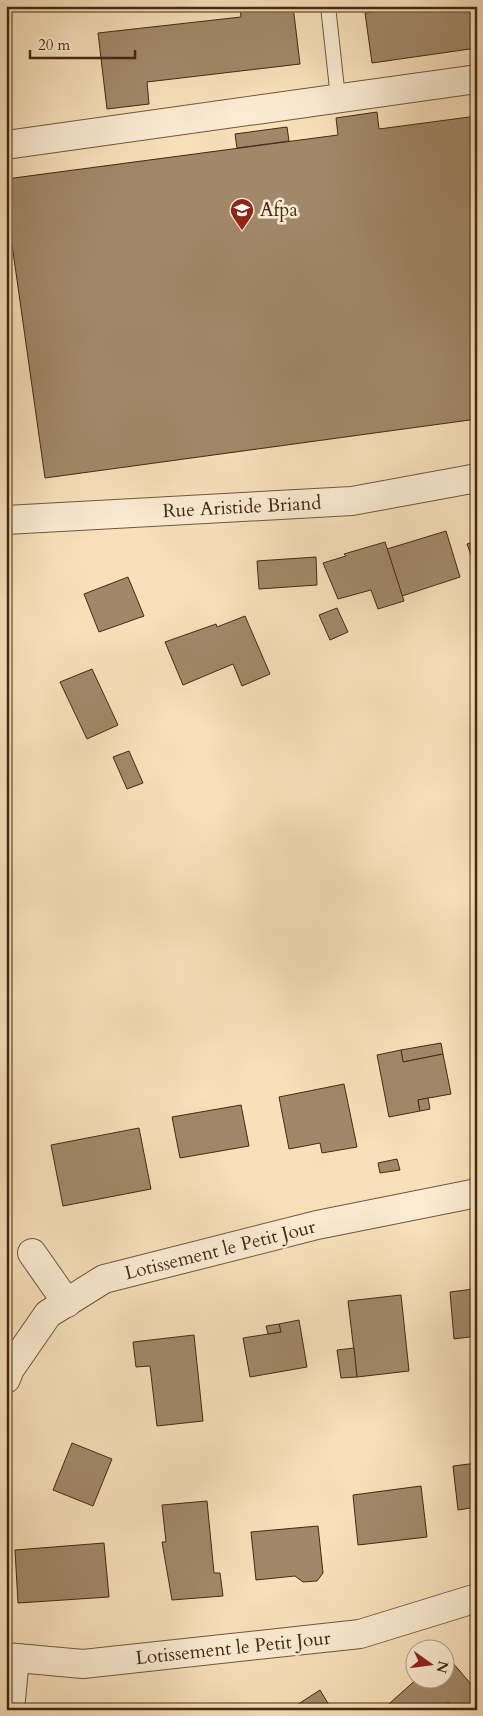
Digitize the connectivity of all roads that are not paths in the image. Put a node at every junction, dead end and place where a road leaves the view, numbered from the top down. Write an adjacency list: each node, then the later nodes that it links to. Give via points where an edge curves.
1 (328, 6): 3 (lane)
2 (477, 79): 3 (street)
3 (338, 98): 4 (street)
4 (6, 145)
5 (477, 478): 6 (street, Rue Aristide Briand, via 352,501)
6 (6, 520)
7 (477, 1194): 9 (street, Lotissement le Petit Jour, via 317,1226 104,1279)
8 (32, 1253): 9 (street)
9 (67, 1303): 10 (street, Lotissement le Petit Jour, via 48,1314)
10 (6, 1379)
11 (477, 1598): 12 (street, Lotissement le Petit Jour, via 360,1634 83,1664)
12 (10, 1657): 13 (street, Lotissement le Petit Jour)
13 (10, 1710)

